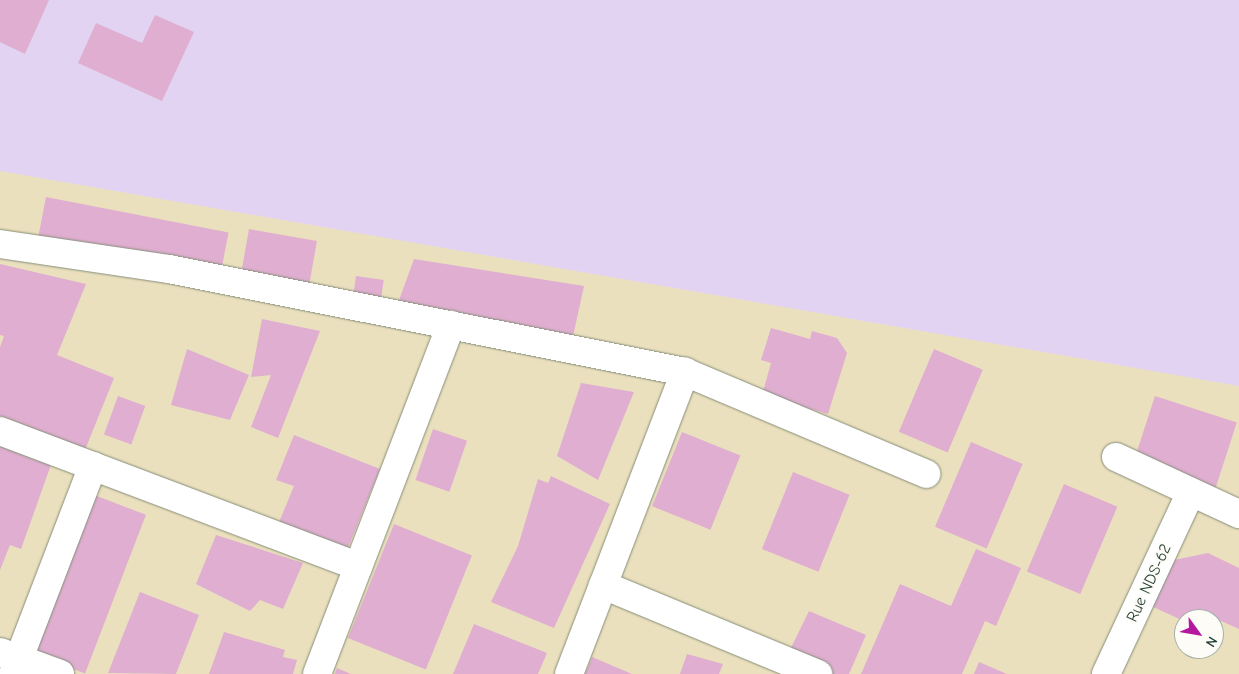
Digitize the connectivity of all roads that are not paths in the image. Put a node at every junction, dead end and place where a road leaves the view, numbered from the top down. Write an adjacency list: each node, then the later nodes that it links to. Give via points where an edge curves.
1 (0, 244): 2 (street, via 169,269)
2 (451, 326): 3 (street); 10 (street)
3 (685, 372): 7 (street); 11 (street)
4 (0, 431): 6 (street)
5 (1116, 457): 8 (street)
6 (93, 466): 10 (street); 12 (street)
7 (926, 474)
8 (1191, 492): 9 (street); 17 (street, Rue NDS-62)
9 (1239, 514)
10 (358, 566): 14 (street)
11 (603, 585): 15 (street); 16 (street)
12 (10, 662): 13 (street)
13 (60, 674)
14 (317, 674)
15 (569, 674)
16 (818, 674)
17 (1106, 674)

